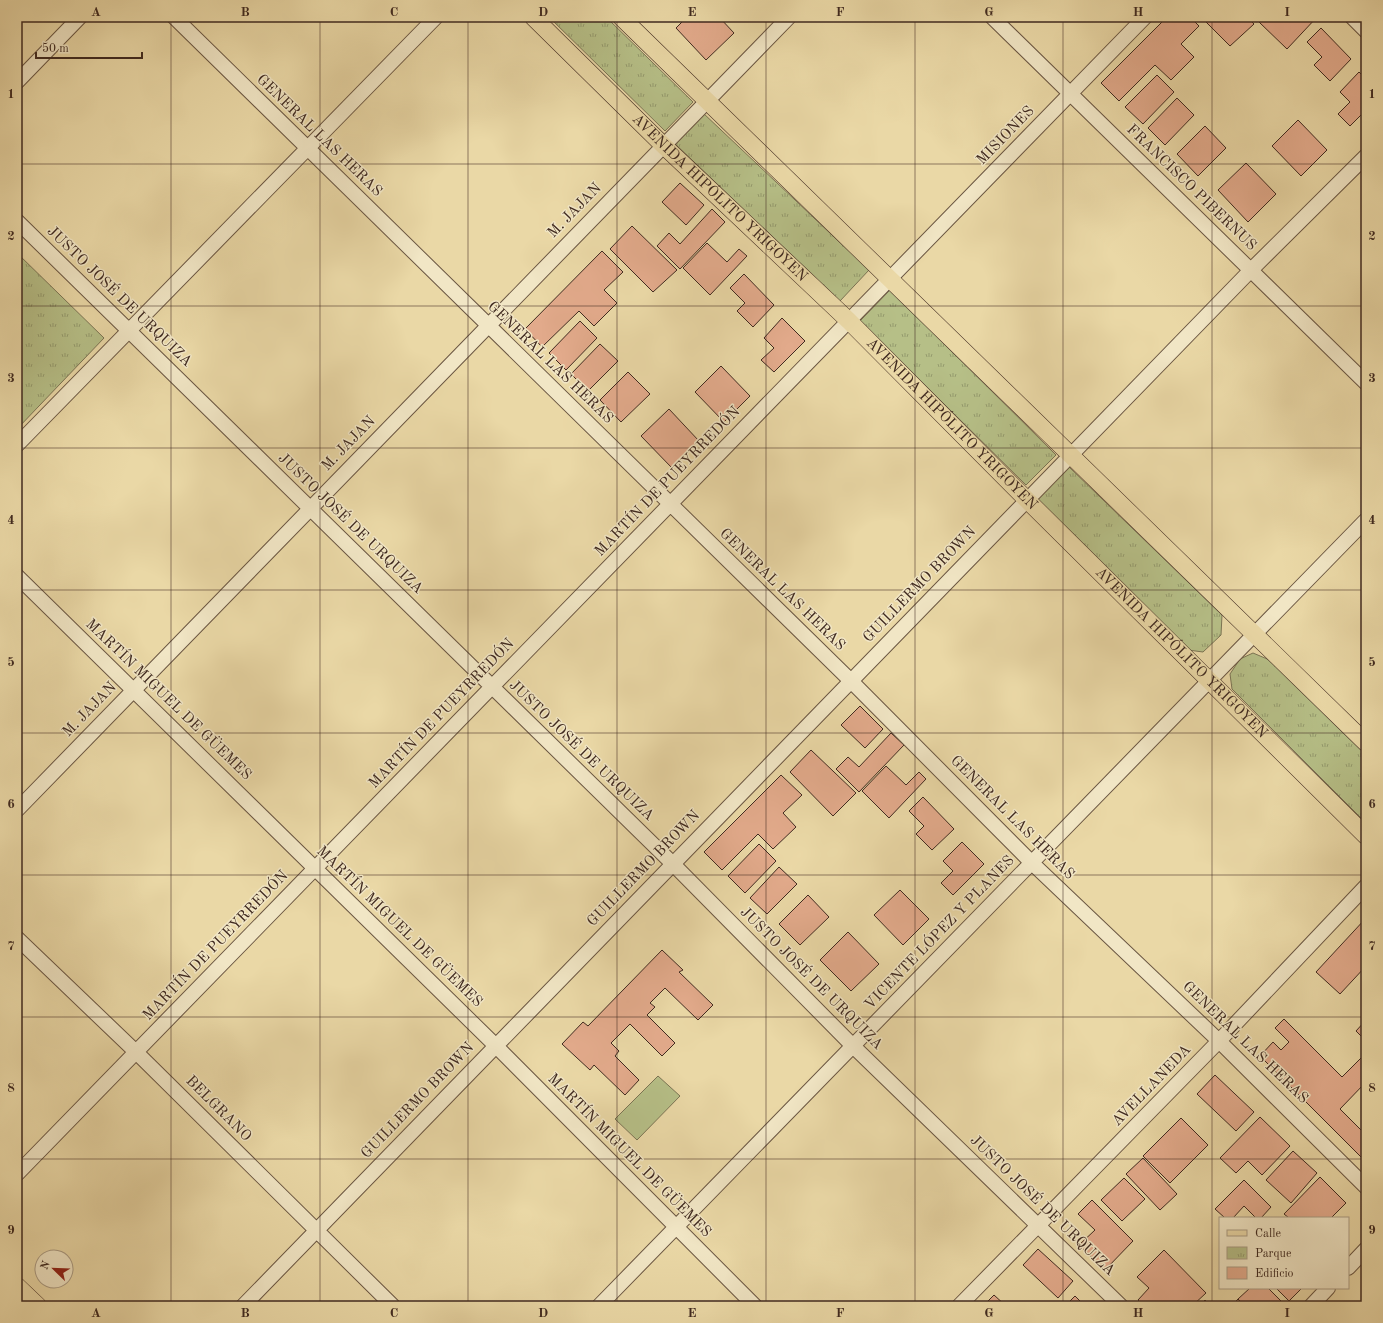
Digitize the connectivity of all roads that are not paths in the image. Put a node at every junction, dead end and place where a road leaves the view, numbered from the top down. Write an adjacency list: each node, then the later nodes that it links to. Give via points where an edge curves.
1 (80, 17): 11 (street)
2 (174, 17): 15 (street, GENERAL LAS HERAS)
3 (436, 17): 15 (street)
4 (533, 17): 14 (main road, AVENIDA HIPÓLITO YRIGOYEN)
5 (621, 17): 13 (main road)
6 (789, 17): 13 (street, M. JAJAN)
7 (992, 17): 12 (street, FRANCISCO PIBERNUS)
8 (1145, 17): 12 (street, MISIONES)
9 (1352, 17): 10 (street)
10 (1366, 31)
11 (17, 82)
12 (1070, 94): 18 (street, FRANCISCO PIBERNUS); 19 (street, MISIONES)
13 (706, 101): 14 (street, M. JAJAN); 19 (main road)
14 (663, 145): 20 (main road, AVENIDA HIPÓLITO YRIGOYEN); 21 (street, M. JAJAN)
15 (307, 147): 21 (street, GENERAL LAS HERAS); 22 (street)
16 (1366, 156): 18 (street, GUILLERMO BROWN)
17 (17, 221): 22 (street, JUSTO JOSÉ DE URQUIZA)
18 (1251, 270): 23 (street, FRANCISCO PIBERNUS); 25 (street, GUILLERMO BROWN)
19 (891, 278): 20 (street, MARTÍN DE PUEYRREDÓN); 25 (main road)
20 (849, 321): 26 (main road, AVENIDA HIPÓLITO YRIGOYEN); 27 (street, MARTÍN DE PUEYRREDÓN)
21 (488, 326): 27 (street, GENERAL LAS HERAS); 28 (street, M. JAJAN)
22 (128, 330): 24 (street); 28 (street, JUSTO JOSÉ DE URQUIZA)
23 (1366, 383)
24 (17, 445)
25 (1070, 456): 26 (street, GUILLERMO BROWN); 31 (main road)
26 (1027, 500): 32 (street, GUILLERMO BROWN); 33 (main road, AVENIDA HIPÓLITO YRIGOYEN)
27 (670, 504): 32 (street, GENERAL LAS HERAS); 34 (street, MARTÍN DE PUEYRREDÓN)
28 (310, 508): 34 (street, JUSTO JOSÉ DE URQUIZA); 35 (street, M. JAJAN)
29 (1366, 520): 31 (street, VICENTE LÓPEZ Y PLANES)
30 (17, 576): 35 (street, MARTÍN MIGUEL DE GÜEMES)
31 (1254, 634): 33 (street, VICENTE LÓPEZ Y PLANES); 36 (main road)
32 (851, 681): 39 (street, GENERAL LAS HERAS); 40 (street, GUILLERMO BROWN)
33 (1209, 681): 38 (main road, AVENIDA HIPÓLITO YRIGOYEN); 39 (street, VICENTE LÓPEZ Y PLANES)
34 (492, 687): 40 (street, JUSTO JOSÉ DE URQUIZA); 41 (street, MARTÍN DE PUEYRREDÓN)
35 (134, 690): 37 (street, M. JAJAN); 41 (street, MARTÍN MIGUEL DE GÜEMES)
36 (1366, 743)
37 (17, 810)
38 (1366, 836)
39 (1032, 863): 44 (street, GENERAL LAS HERAS); 46 (street, VICENTE LÓPEZ Y PLANES)
40 (673, 864): 45 (street, GUILLERMO BROWN); 46 (street, JUSTO JOSÉ DE URQUIZA)
41 (315, 868): 45 (street, MARTÍN MIGUEL DE GÜEMES); 47 (street, MARTÍN DE PUEYRREDÓN)
42 (1366, 886): 44 (street, AVELLANEDA)
43 (17, 938): 47 (street, BELGRANO)
44 (1219, 1041): 49 (street, GENERAL LAS HERAS); 50 (street, AVELLANEDA)
45 (496, 1046): 51 (street, MARTÍN MIGUEL DE GÜEMES); 52 (street, GUILLERMO BROWN)
46 (853, 1046): 50 (street, JUSTO JOSÉ DE URQUIZA); 51 (street, VICENTE LÓPEZ Y PLANES)
47 (136, 1052): 48 (street, MARTÍN DE PUEYRREDÓN); 52 (street, BELGRANO)
48 (17, 1174)
49 (1366, 1187)
50 (1038, 1226): 62 (street, AVELLANEDA); 63 (street, JUSTO JOSÉ DE URQUIZA)
51 (676, 1227): 60 (street, VICENTE LÓPEZ Y PLANES); 61 (street, MARTÍN MIGUEL DE GÜEMES)
52 (316, 1230): 58 (street, GUILLERMO BROWN); 59 (street, BELGRANO)
53 (1366, 1249): 54 (street)
54 (1349, 1267)
55 (17, 1286): 57 (main road)
56 (1327, 1289): 64 (street)
57 (38, 1306)
58 (242, 1306)
59 (393, 1306)
60 (599, 1306)
61 (755, 1306)
62 (959, 1306)
63 (1121, 1306)
64 (1311, 1306)

